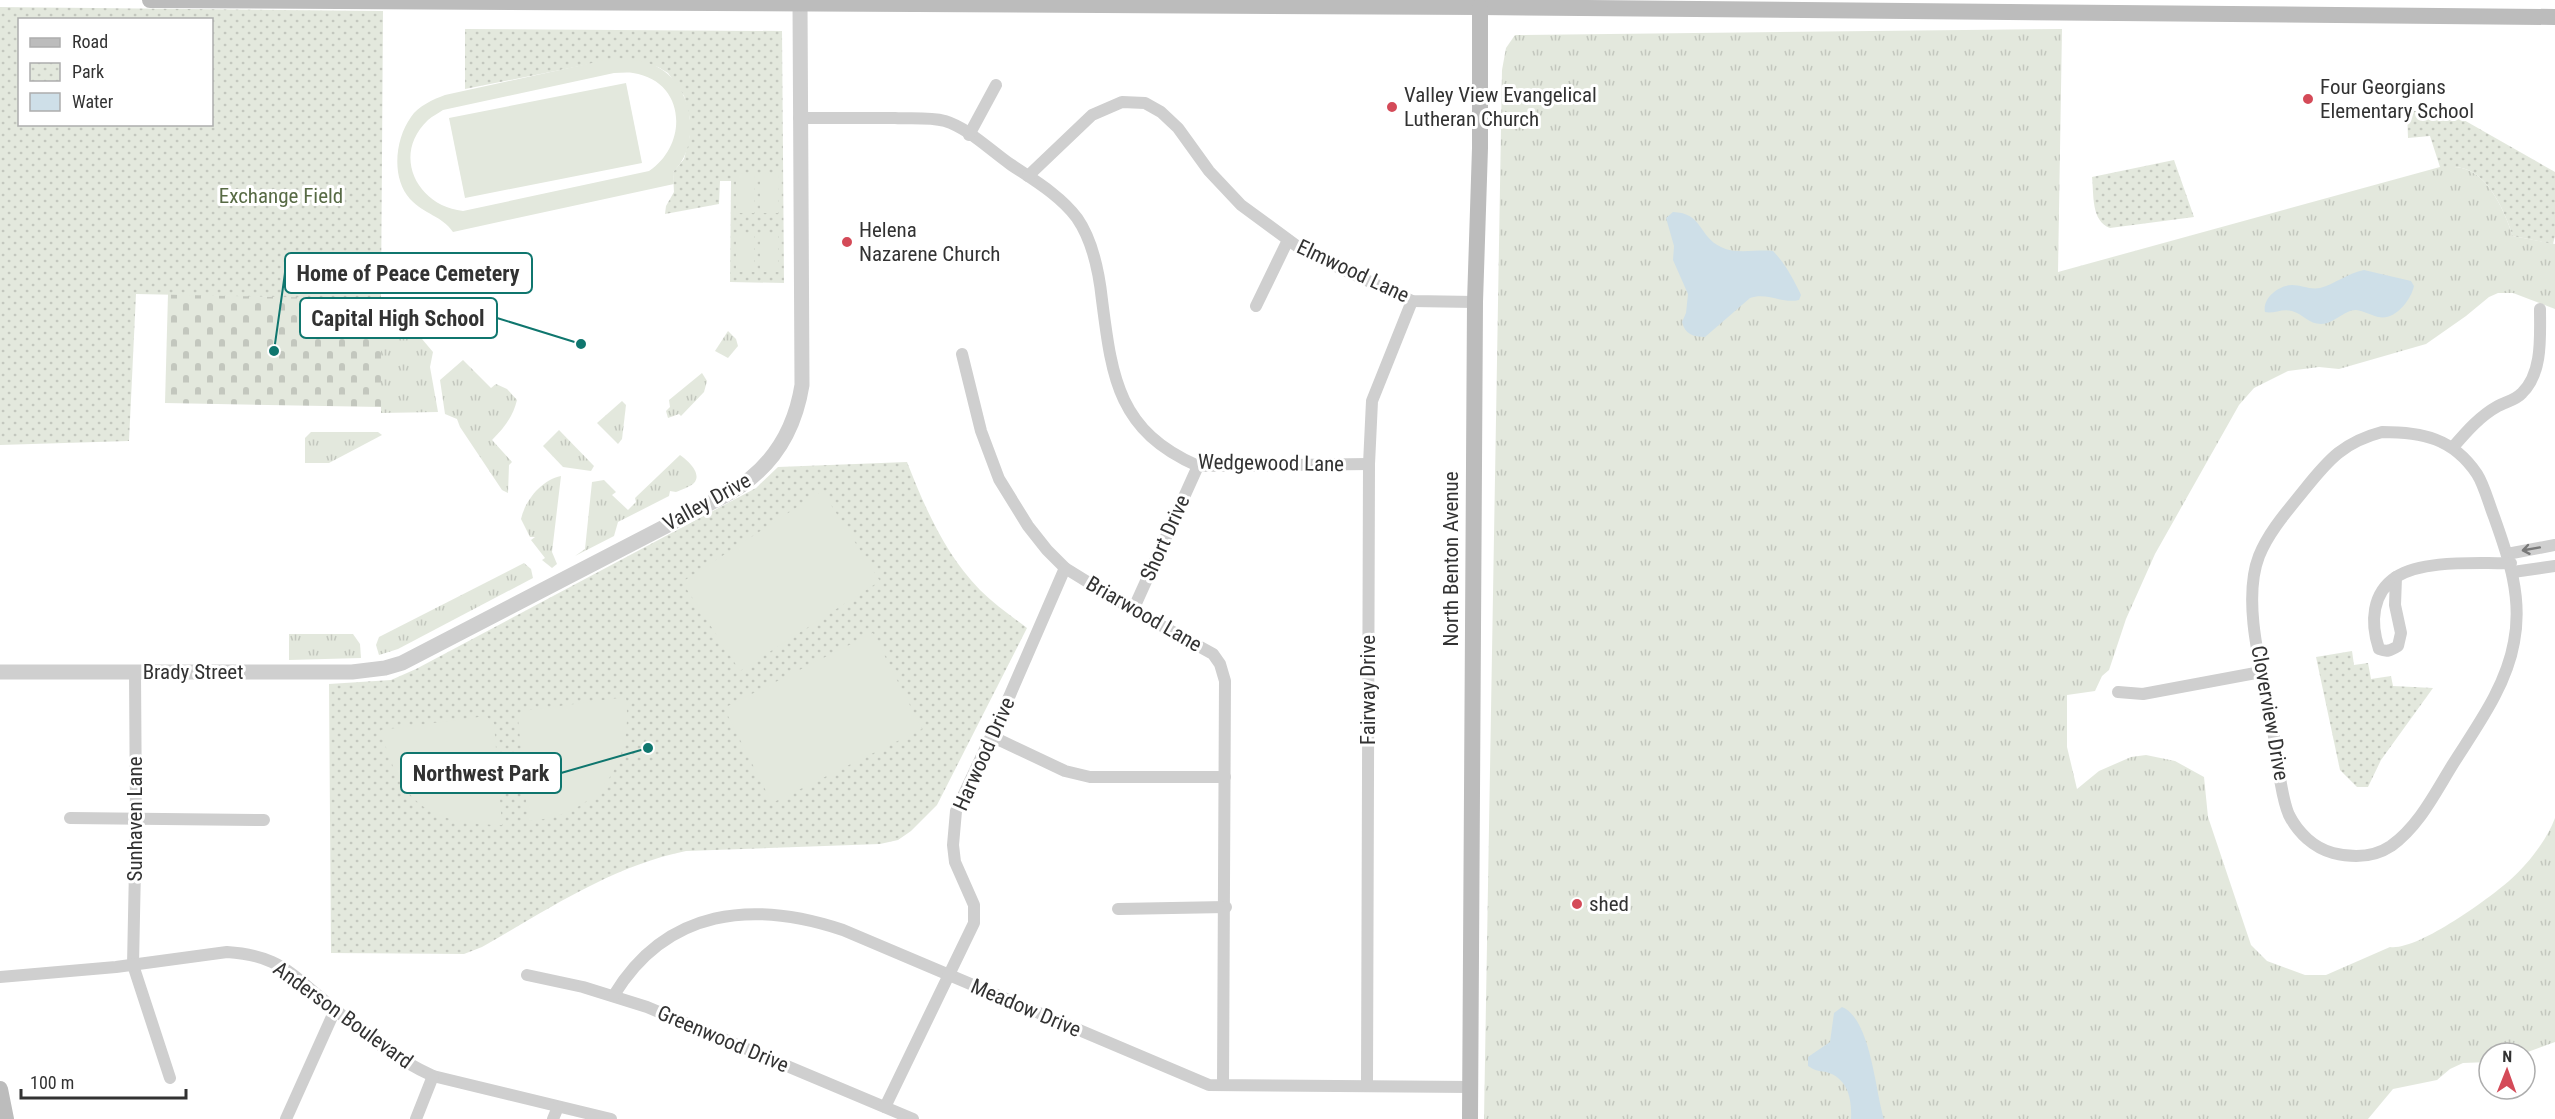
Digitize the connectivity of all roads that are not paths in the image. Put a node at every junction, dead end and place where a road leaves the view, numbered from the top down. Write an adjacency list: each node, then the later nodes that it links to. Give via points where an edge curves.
1 (150, 0): 2 (main road)
2 (480, 1): 3 (main road)
3 (800, 1): 4 (main road); 11 (street, Valley Drive)
4 (877, 2): 5 (main road)
5 (926, 2): 6 (main road)
6 (1480, 3): 7 (main road); 16 (main road, North Benton Avenue)
7 (1839, 5): 8 (main road)
8 (2053, 6): 9 (main road)
9 (2555, 17)
10 (996, 85): 12 (street)
11 (799, 118): 12 (street, Wedgewood Lane, via 937,120); 29 (street, Valley Drive, via 802,385 793,423 778,452 735,490 402,663)
12 (969, 135): 13 (street, Wedgewood Lane)
13 (1028, 176): 14 (street, Elmwood Lane, via 1092,115 1122,102 1145,103 1178,128 1209,171 1241,205); 22 (street, Wedgewood Lane, via 1077,218 1093,250 1109,359 1134,418 1174,455)
14 (1288, 240): 15 (street, Elmwood Lane, via 1305,252); 17 (street)
15 (1412, 301): 16 (street, Elmwood Lane); 21 (street, Fairway Drive, via 1372,401)
16 (1475, 302): 51 (main road, North Benton Avenue)
17 (1257, 306)
18 (2540, 309): 20 (street, via 2538,358 2522,395 2476,421)
19 (962, 354): 26 (street, Briarwood Lane, via 981,431 999,479 1028,526)
20 (2454, 446): 24 (street, Cloverview Drive, via 2478,475); 31 (street, Cloverview Drive, via 2414,432 2382,432 2359,438 2324,466 2266,540 2258,558 2251,599)
21 (1369, 464): 22 (street, Wedgewood Lane); 50 (street, Fairway Drive)
22 (1198, 466): 28 (street, Short Drive)
23 (2555, 545): 24 (street, one-way to 24)
24 (2510, 563): 25 (street); 27 (street, via 2428,566); 31 (street, Cloverview Drive, via 2516,609 2515,640 2491,703 2408,832 2369,856 2347,857 2321,850 2303,836 2289,814)
25 (2555, 566)
26 (1065, 568): 28 (street, Briarwood Lane); 34 (street, Harwood Drive)
27 (2396, 577): 27 (street, via 2380,594 2374,611 2376,639 2385,651 2398,646 2401,633 2395,605)
28 (1133, 610): 35 (street, Briarwood Lane, via 1213,654 1220,664 1225,681)
29 (385, 668): 32 (street, Brady Street, via 352,672)
30 (0, 672): 32 (street, Brady Street)
31 (2261, 672): 33 (street, via 2143,694)
32 (135, 673): 37 (street, Sunhaven Lane)
33 (2118, 692)
34 (991, 736): 35 (street, via 1065,771 1090,777); 43 (street, Harwood Drive, via 954,819 956,862 974,915 970,933)
35 (1225, 777): 39 (street, Briarwood Lane)
36 (70, 818): 37 (street)
37 (136, 819): 38 (street); 41 (street, Sunhaven Lane)
38 (264, 820)
39 (1226, 907): 40 (street); 49 (street, Briarwood Lane)
40 (1118, 909)
41 (133, 965): 44 (street, Anderson Boulevard); 46 (street, Anderson Boulevard, via 227,952 252,955 286,970); 48 (street, Sunhaven Lane)
42 (527, 975): 45 (street, Greenwood Drive)
43 (949, 976): 45 (street, Meadow Drive, via 820,922 751,913 716,917 668,937 635,966); 49 (street, Meadow Drive, via 1209,1084); 54 (street, Harwood Drive)
44 (0, 977)
45 (614, 995): 54 (street, Greenwood Drive)
46 (335, 1010): 47 (street, Anderson Boulevard, via 394,1057); 56 (street)
47 (433, 1076): 53 (street, Anderson Boulevard); 57 (street)
48 (170, 1078)
49 (1223, 1085): 50 (street, Meadow Drive)
50 (1367, 1086): 51 (street, Meadow Drive)
51 (1471, 1087): 61 (main road, North Benton Avenue)
52 (0, 1089): 55 (main road)
53 (558, 1107): 58 (street); 59 (street, Anderson Boulevard)
54 (885, 1107): 60 (street, Greenwood Drive)
55 (6, 1119)
56 (286, 1119)
57 (416, 1119)
58 (553, 1119)
59 (611, 1119)
60 (913, 1119)
61 (1470, 1119)

